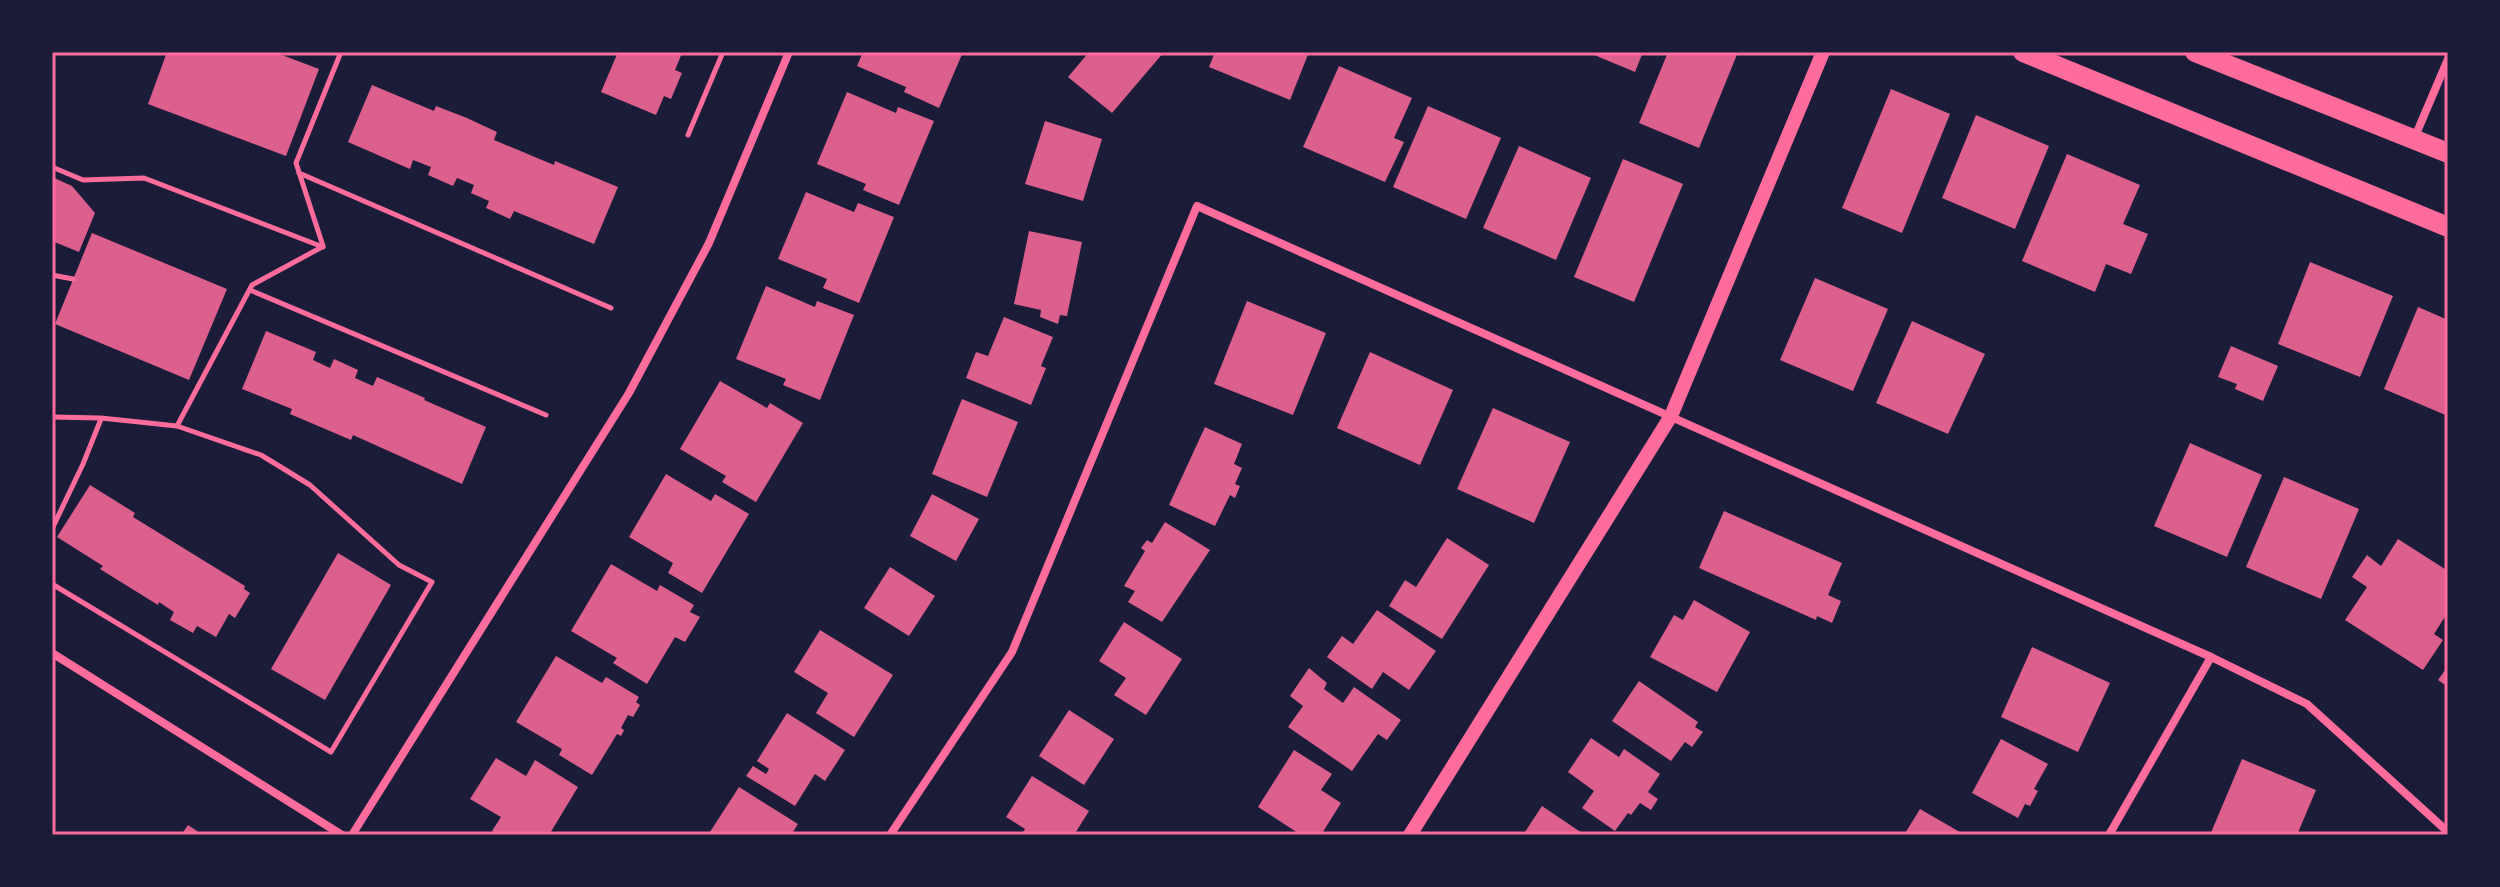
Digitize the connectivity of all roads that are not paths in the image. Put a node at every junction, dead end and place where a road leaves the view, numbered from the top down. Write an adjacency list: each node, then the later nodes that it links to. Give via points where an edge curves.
1 (789, 52): 14 (street, via 709,243 629,393)
2 (1823, 52): 9 (street)
3 (2023, 52): 8 (main road)
4 (2195, 52): 6 (main road)
5 (2448, 59): 6 (street)
6 (2414, 139): 7 (main road)
7 (2448, 153)
8 (2448, 227)
9 (1671, 416): 11 (street); 15 (street, via 1197,206 1012,652); 16 (street)
10 (52, 653): 13 (street)
11 (2211, 657): 12 (street, via 2307,704); 17 (street)
12 (2448, 832)
13 (342, 835)
14 (352, 835)
15 (890, 835)
16 (1410, 835)
17 (2109, 835)

